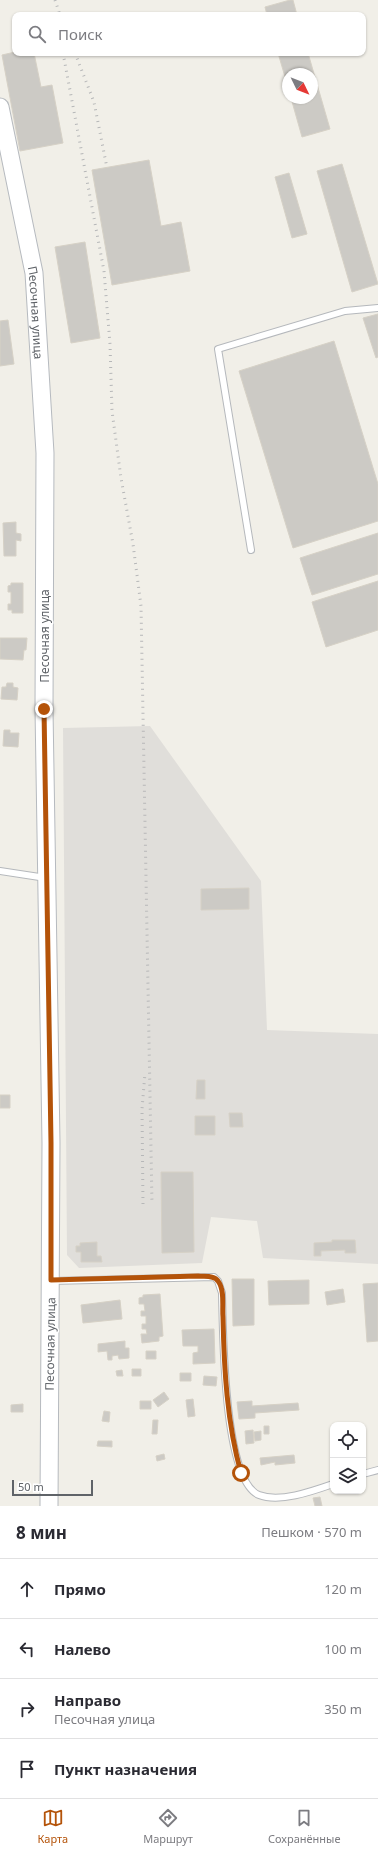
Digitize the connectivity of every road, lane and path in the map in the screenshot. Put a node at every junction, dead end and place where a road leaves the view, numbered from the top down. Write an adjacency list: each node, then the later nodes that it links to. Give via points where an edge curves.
1 (0, 107): 5 (street, Песочная улица, via 34,273 45,453)
2 (378, 308): 3 (lane, via 345,311 218,349)
3 (251, 550)
4 (0, 871): 5 (lane)
5 (46, 878): 6 (street, Песочная улица)
6 (51, 1280): 9 (lane, via 214,1277 222,1293 228,1399 237,1459 244,1481 258,1494 277,1497 295,1495); 10 (street, Песочная улица)
7 (378, 1470): 8 (lane)
8 (366, 1473)
9 (330, 1485)
10 (49, 1506)

